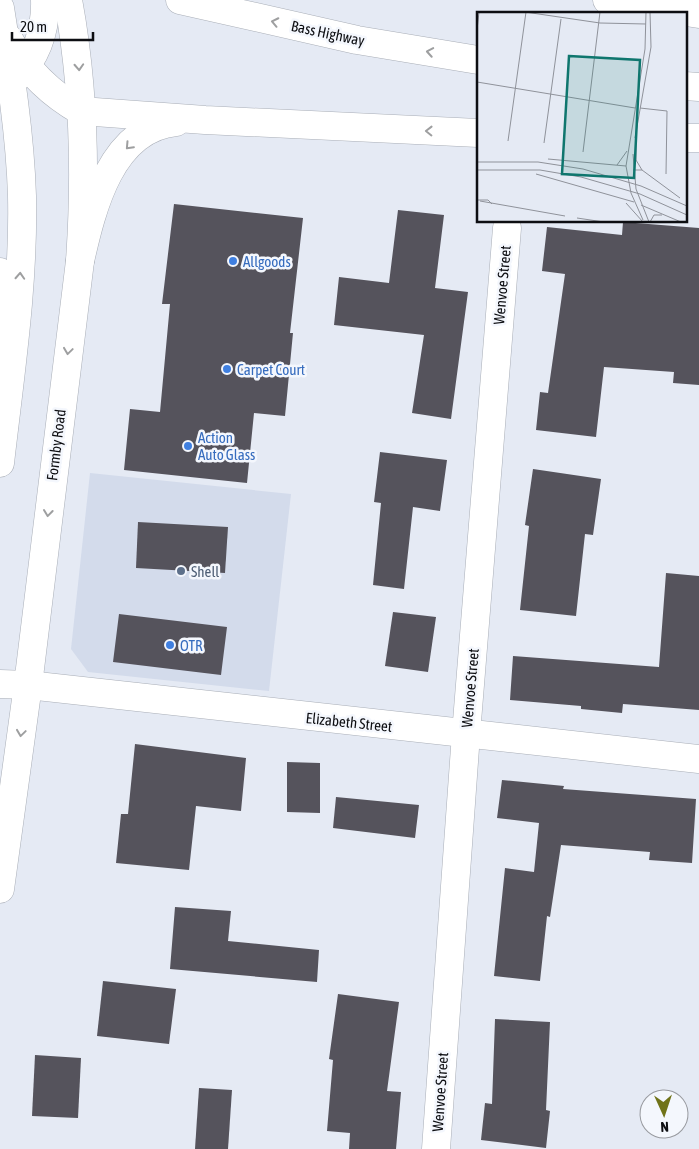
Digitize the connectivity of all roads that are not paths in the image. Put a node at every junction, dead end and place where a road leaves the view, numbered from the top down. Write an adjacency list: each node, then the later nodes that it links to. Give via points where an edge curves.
1 (45, 0): 10 (main road, via 42,34)
2 (68, 0): 13 (main road, Formby Road, one-way to 13, via 79,59)
3 (180, 0): 9 (main road, Bass Highway, one-way to 3, via 357,40)
4 (606, 0): 5 (main road)
5 (686, 12)
6 (686, 12): 7 (main road)
7 (699, 14)
8 (2, 19): 10 (main road)
9 (477, 60)
10 (13, 79): 13 (main road, via 45,88); 21 (main road, one-way to 10, via 18,308 22,233)
11 (686, 86): 12 (main road)
12 (699, 87)
13 (82, 111): 14 (main road); 19 (main road, Formby Road)
14 (205, 120): 15 (main road, one-way to 14); 19 (main road, one-way to 19, via 156,126 130,146 103,183)
15 (477, 133)
16 (686, 138): 17 (main road)
17 (699, 138)
18 (507, 228): 25 (main road, Wenvoe Street)
19 (80, 261): 24 (main road, Formby Road, one-way to 24)
20 (0, 272): 21 (main road)
21 (4, 426): 22 (main road)
22 (0, 464)
23 (0, 684): 24 (main road, Elizabeth Street)
24 (28, 685): 25 (main road, Elizabeth Street); 27 (main road, Formby Road, one-way to 27)
25 (466, 734): 26 (main road, Elizabeth Street); 28 (main road, Wenvoe Street)
26 (699, 759)
27 (0, 889)
28 (436, 1149)

